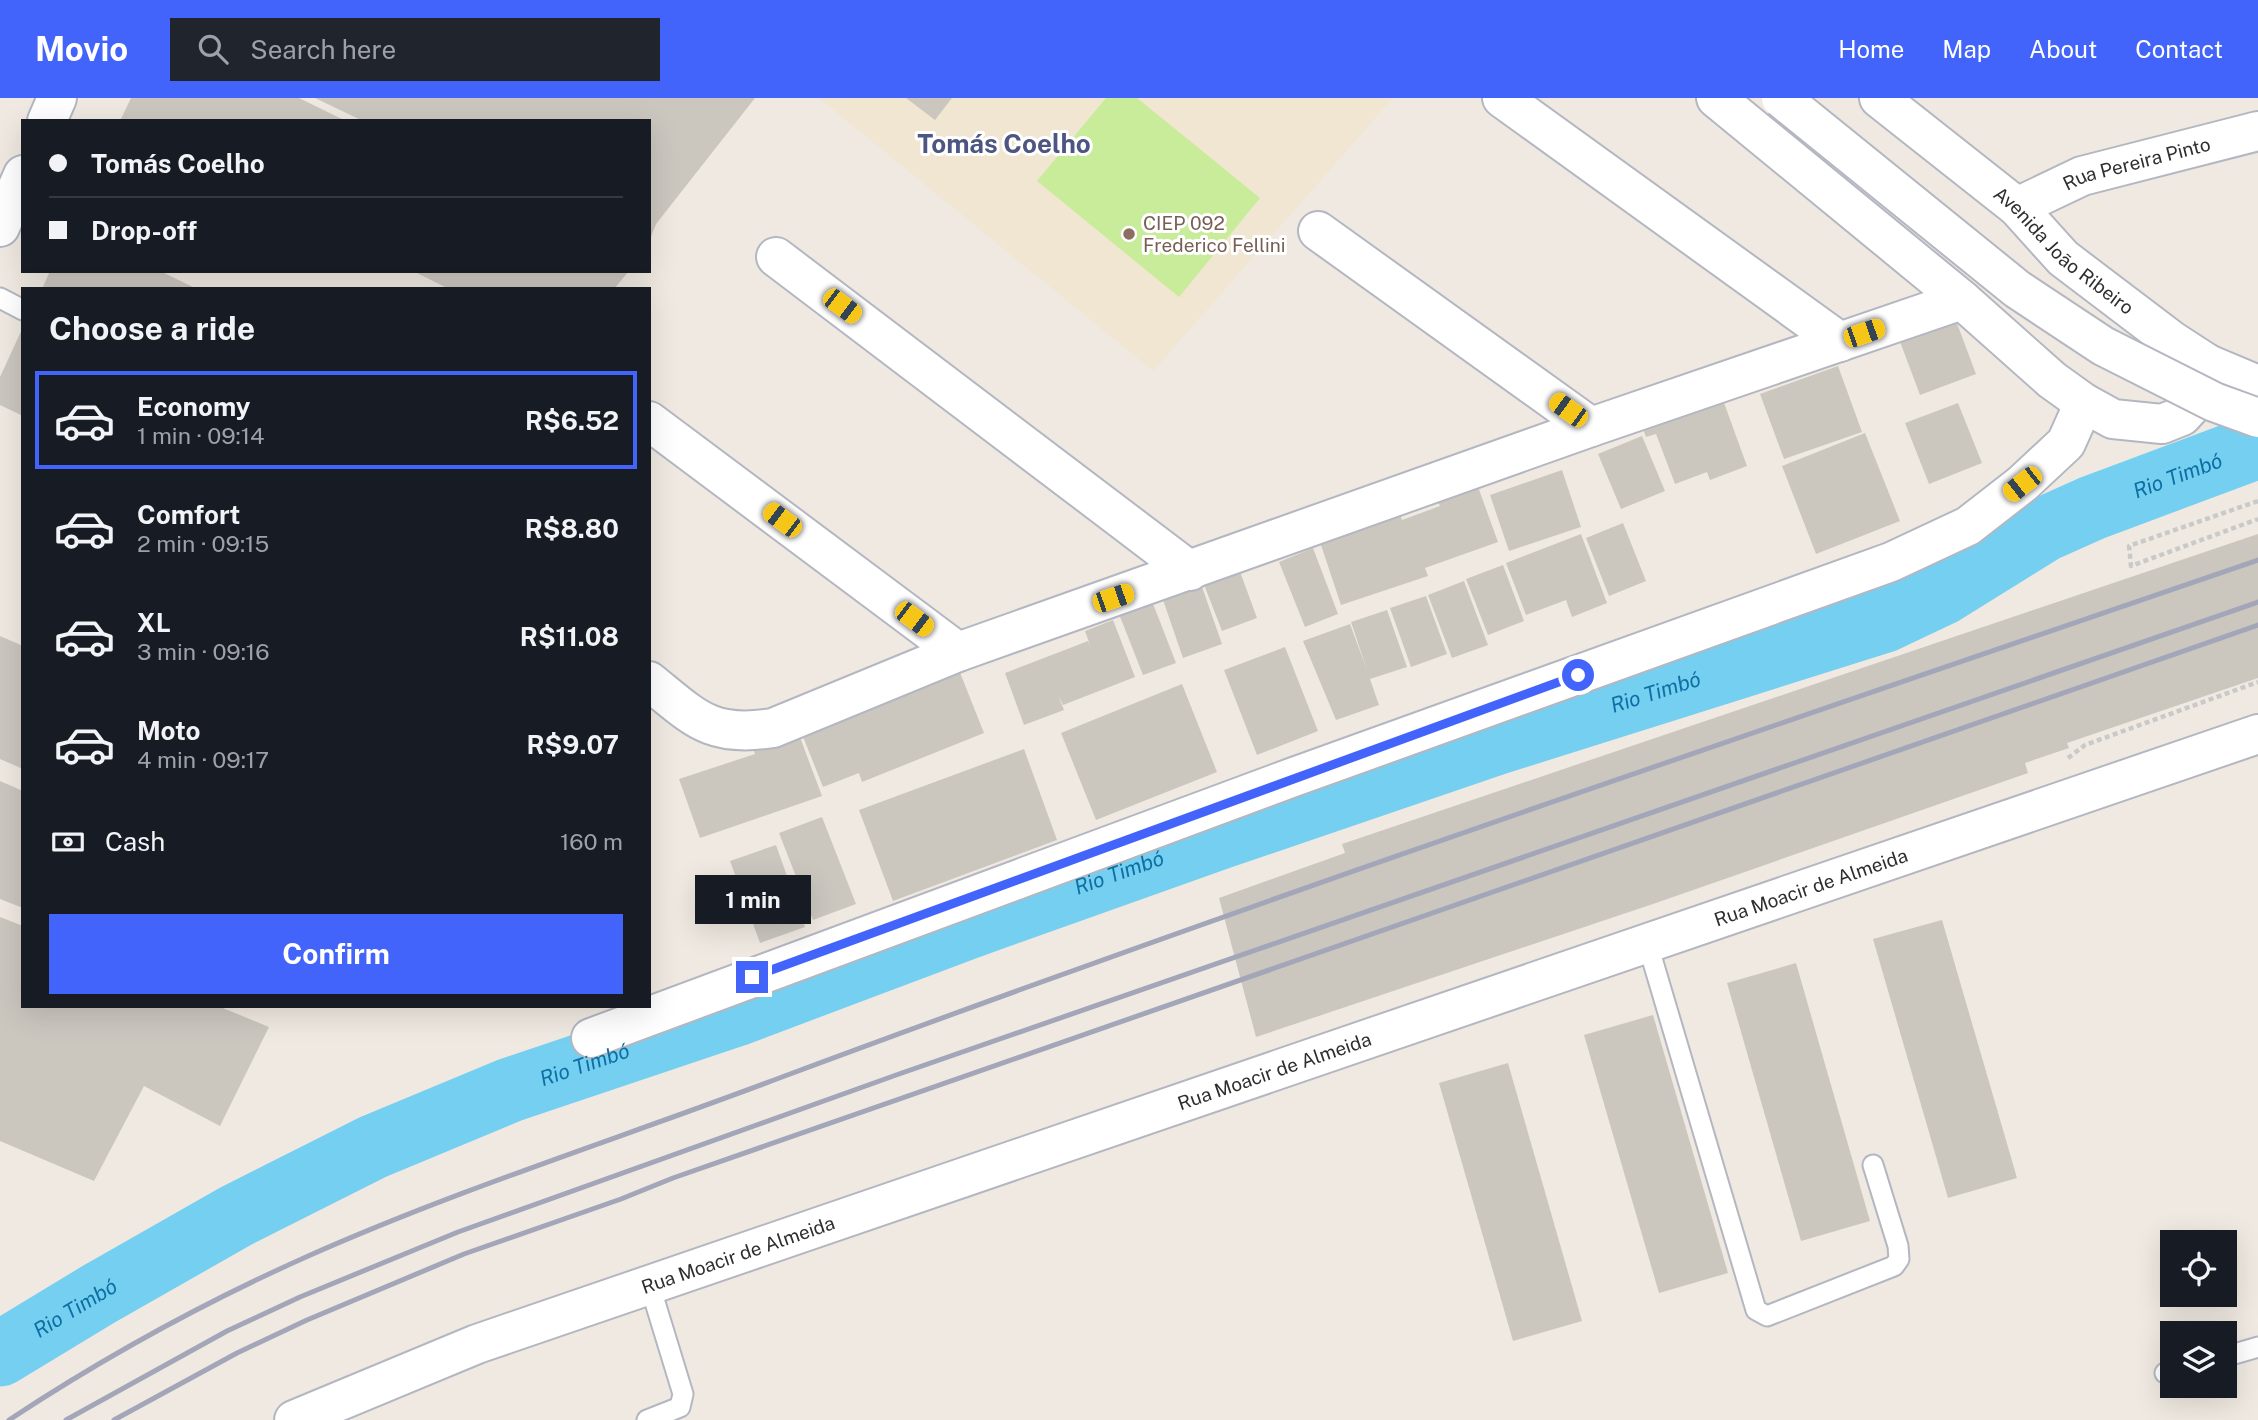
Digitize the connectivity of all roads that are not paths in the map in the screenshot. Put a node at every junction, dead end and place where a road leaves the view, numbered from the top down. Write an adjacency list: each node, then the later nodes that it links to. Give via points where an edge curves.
1 (57, 98): 6 (street)
2 (1502, 98): 16 (street)
3 (1716, 98): 14 (street)
4 (1781, 98): 20 (street, bridge, via 2017,289 2103,346 2214,402)
5 (1879, 98): 9 (street, Avenida João Ribeiro)
6 (48, 119)
7 (2258, 131): 9 (street, Rua Pereira Pinto, via 2082,176)
8 (21, 180): 10 (street)
9 (2017, 207): 17 (street, Avenida João Ribeiro, via 2063,258)
10 (0, 226)
11 (1318, 231): 22 (street)
12 (776, 257): 23 (street)
13 (0, 298): 15 (lane)
14 (1962, 300): 16 (street); 19 (street)
15 (21, 309)
16 (1840, 342): 22 (street)
17 (2208, 364): 18 (street, Avenida João Ribeiro); 19 (street, via 2193,404 2182,416 2162,424 2113,419)
18 (2258, 385)
19 (2084, 403): 28 (street, via 2066,443 2022,484 1968,526 1891,562 1023,876)
20 (2258, 418)
21 (651, 422): 24 (street)
22 (1591, 426): 23 (street)
23 (1190, 571): 24 (street)
24 (958, 652): 25 (street, via 773,729 746,733 720,730)
25 (651, 683)
26 (2258, 734): 27 (street, Rua Moacir de Almeida)
27 (1648, 945): 29 (lane, via 1756,1310 1767,1315 1894,1266 1899,1259 1898,1246); 30 (street, Rua Moacir de Almeida)
28 (592, 1038)
29 (1873, 1165)
30 (650, 1286): 33 (street, Rua Moacir de Almeida, via 477,1344); 34 (lane, via 683,1394 680,1407)
31 (2258, 1347): 32 (lane)
32 (2237, 1353)
33 (302, 1418)
34 (647, 1420)

